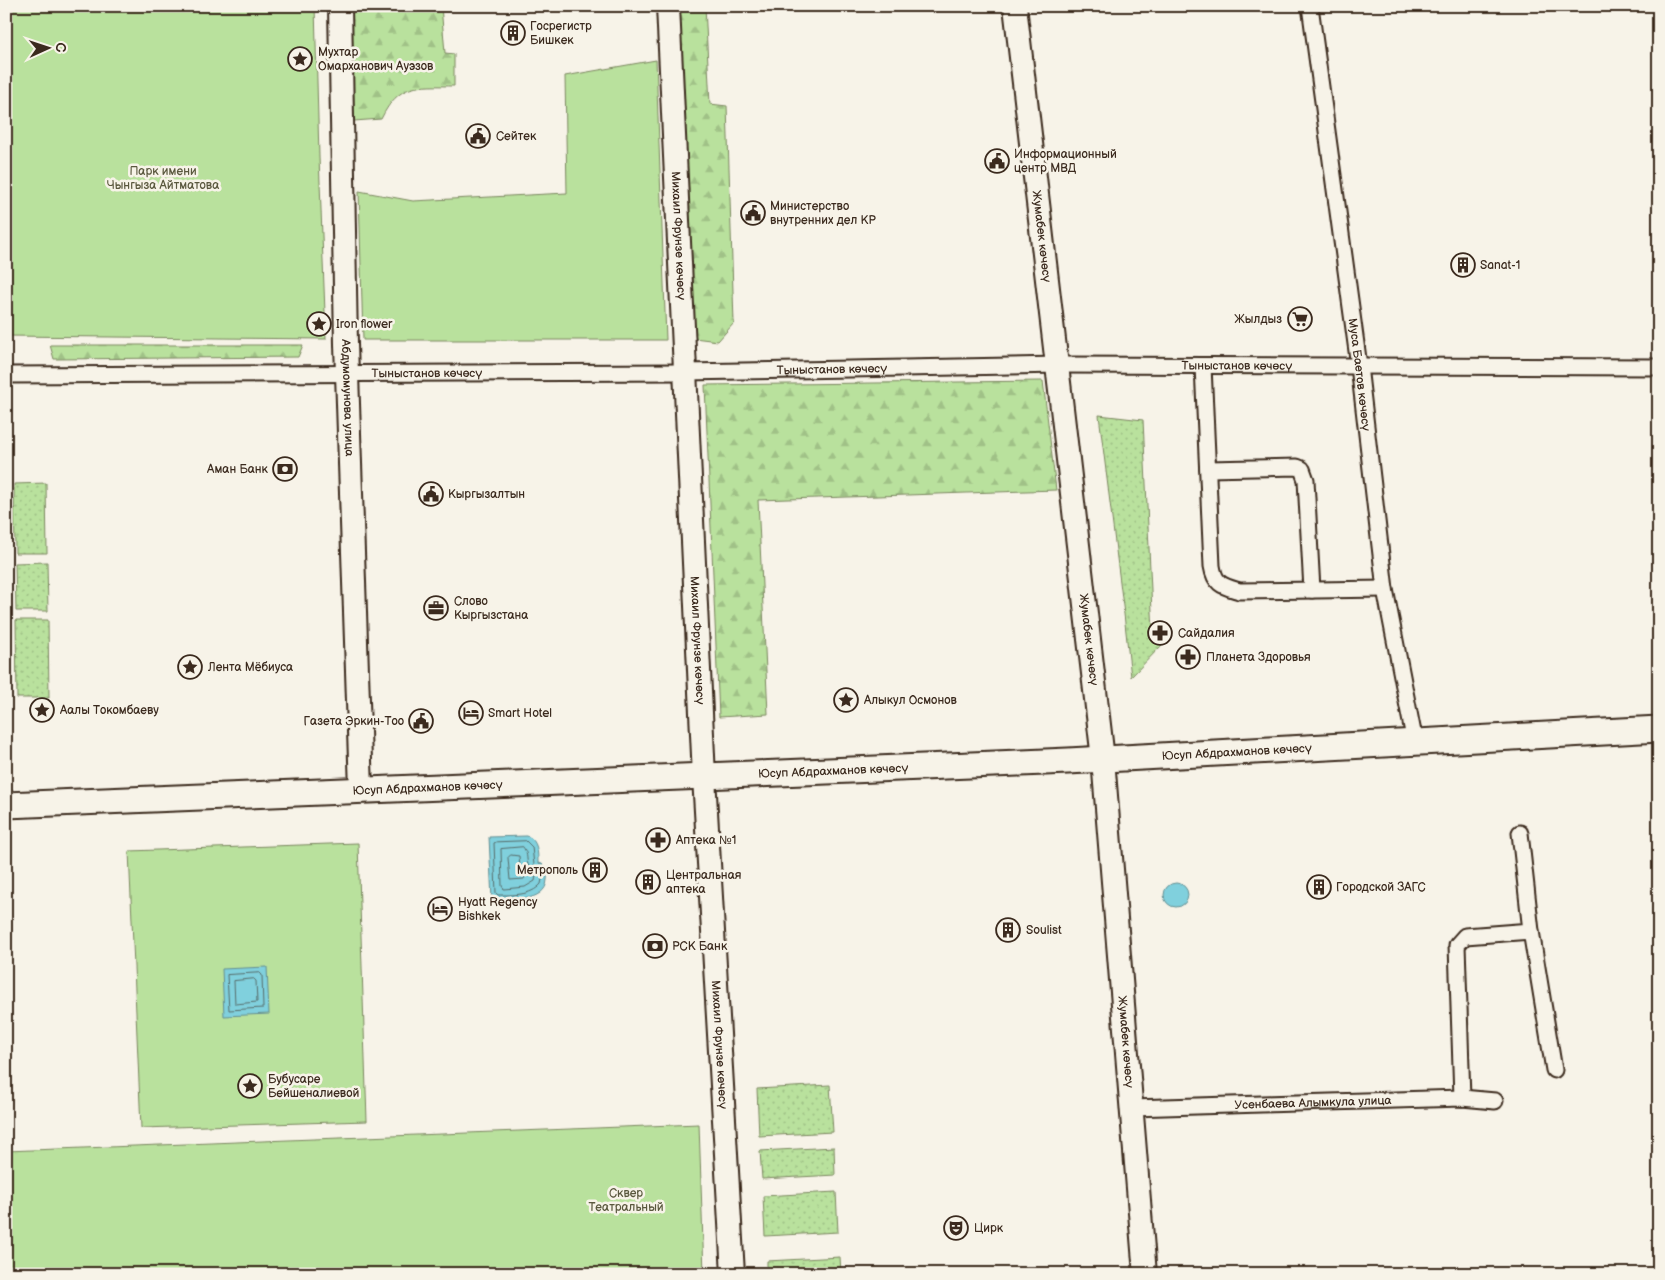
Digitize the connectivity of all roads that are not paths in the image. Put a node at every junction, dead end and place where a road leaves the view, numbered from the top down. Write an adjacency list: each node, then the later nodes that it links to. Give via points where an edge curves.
1 (340, 6): 10 (street, Абдумомунова улица)
2 (668, 6): 9 (street, Михаил Фрунзе көчөсү)
3 (1015, 6): 5 (street, Жумабек көчөсү)
4 (1310, 6): 7 (street, Муса Баетов көчөсү)
5 (1058, 365): 6 (street, Тыныстанов көчөсү); 9 (street, Тыныстанов көчөсү); 17 (street, Жумабек көчөсү)
6 (1203, 366): 7 (street, Тыныстанов көчөсү); 12 (street)
7 (1359, 366): 8 (street, Тыныстанов көчөсү); 13 (street, Муса Баетов көчөсү)
8 (1659, 367)
9 (685, 372): 10 (street, Тыныстанов көчөсү); 18 (street, Михаил Фрунзе көчөсү)
10 (347, 373): 11 (street, Тыныстанов көчөсү); 19 (street, Абдумомунова улица)
11 (6, 375)
12 (1208, 469): 14 (street, via 1212,566 1218,582 1239,591); 14 (street, via 1302,469 1306,480)
13 (1385, 589): 14 (street); 16 (street, Муса Баетов көчөсү)
14 (1312, 590)
15 (1659, 729): 16 (main road, Юсуп Абдрахманов көчөсү)
16 (1415, 743): 17 (main road, Юсуп Абдрахманов көчөсү)
17 (1103, 759): 18 (main road, Юсуп Абдрахманов көчөсү); 26 (street, Жумабек көчөсү)
18 (704, 776): 19 (main road, Юсуп Абдрахманов көчөсү); 27 (street, Михаил Фрунзе көчөсү)
19 (361, 790): 20 (main road, Юсуп Абдрахманов көчөсү)
20 (6, 805)
21 (1520, 833): 22 (street)
22 (1531, 931): 23 (street); 24 (street, via 1465,936 1457,945)
23 (1554, 1070)
24 (1462, 1098): 25 (street, Усенбаева Алымкула улица); 26 (street, Усенбаева Алымкула улица)
25 (1495, 1100)
26 (1132, 1108): 28 (street, Жумабек көчөсү)
27 (733, 1274)
28 (1146, 1274)

